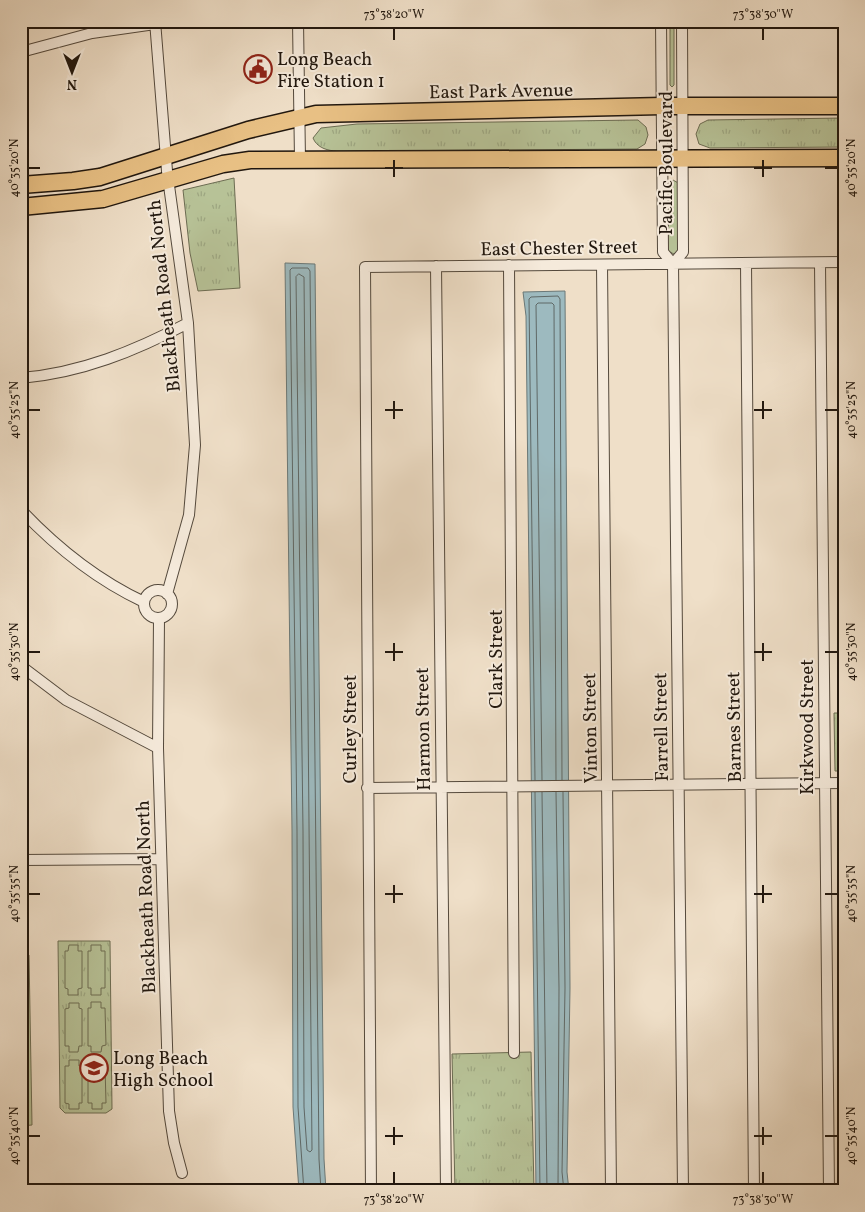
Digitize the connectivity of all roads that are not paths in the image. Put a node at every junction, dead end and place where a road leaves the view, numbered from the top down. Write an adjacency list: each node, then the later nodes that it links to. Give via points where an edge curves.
1 (298, 21): 9 (street)
2 (662, 21): 6 (street, Pacific Boulevard)
3 (682, 21): 7 (street, Pacific Boulevard)
4 (154, 22): 5 (street); 10 (street, Blackheath Road North)
5 (21, 52)
6 (662, 106): 7 (highway, East Park Avenue); 9 (highway, East Park Avenue, via 331,113); 12 (street, Pacific Boulevard)
7 (683, 106): 8 (highway, East Park Avenue); 13 (street, Pacific Boulevard)
8 (844, 106)
9 (298, 118): 10 (highway, East Park Avenue, via 248,130); 14 (street)
10 (166, 157): 15 (street, Blackheath Road North); 16 (highway, East Park Avenue, via 100,177)
11 (844, 158): 13 (highway)
12 (661, 159): 13 (highway); 14 (highway); 21 (street, Pacific Boulevard, via 663,252)
13 (684, 159): 21 (street, Pacific Boulevard, via 683,252)
14 (300, 160): 15 (highway, via 235,162)
15 (168, 182): 17 (highway, via 103,200); 26 (street, Blackheath Road North)
16 (21, 185)
17 (21, 207)
18 (844, 262): 20 (street, East Chester Street)
19 (746, 263): 20 (street, East Chester Street); 21 (street, East Chester Street); 35 (street, Barnes Street)
20 (820, 263): 36 (street, Kirkwood Street)
21 (673, 264): 22 (street, East Chester Street); 38 (street, Farrell Street)
22 (602, 265): 25 (street, East Chester Street); 37 (street, Vinton Street)
23 (365, 266): 24 (street, East Chester Street); 41 (street, Curley Street)
24 (436, 266): 25 (street, East Chester Street); 40 (street, Harmon Street)
25 (510, 266): 39 (street, Clark Street)
26 (188, 323): 27 (street, via 99,363 66,372); 29 (street, Blackheath Road North, via 195,445 190,515)
27 (21, 378)
28 (21, 510): 30 (street, via 81,564)
29 (167, 594): 30 (street, via 155,590); 31 (street, via 171,602 170,611)
30 (144, 602): 31 (street, via 147,614)
31 (159, 618): 33 (street, Blackheath Road North)
32 (21, 666): 33 (street, via 66,700)
33 (158, 748): 42 (street, Blackheath Road North)
34 (844, 783): 36 (street)
35 (751, 784): 36 (street); 38 (street); 50 (street, Barnes Street)
36 (824, 784): 51 (street, Kirkwood Street)
37 (607, 785): 38 (street); 39 (street); 48 (street, Vinton Street)
38 (678, 785): 49 (street, Farrell Street)
39 (518, 786): 40 (street); 44 (street, Clark Street)
40 (440, 787): 41 (street); 47 (street, Harmon Street)
41 (367, 788): 46 (street, Curley Street)
42 (160, 859): 43 (street); 45 (street, Blackheath Road North, via 169,1111)
43 (21, 860)
44 (514, 1052)
45 (182, 1173)
46 (371, 1191)
47 (446, 1191)
48 (612, 1191)
49 (682, 1191)
50 (754, 1191)
51 (829, 1191)

